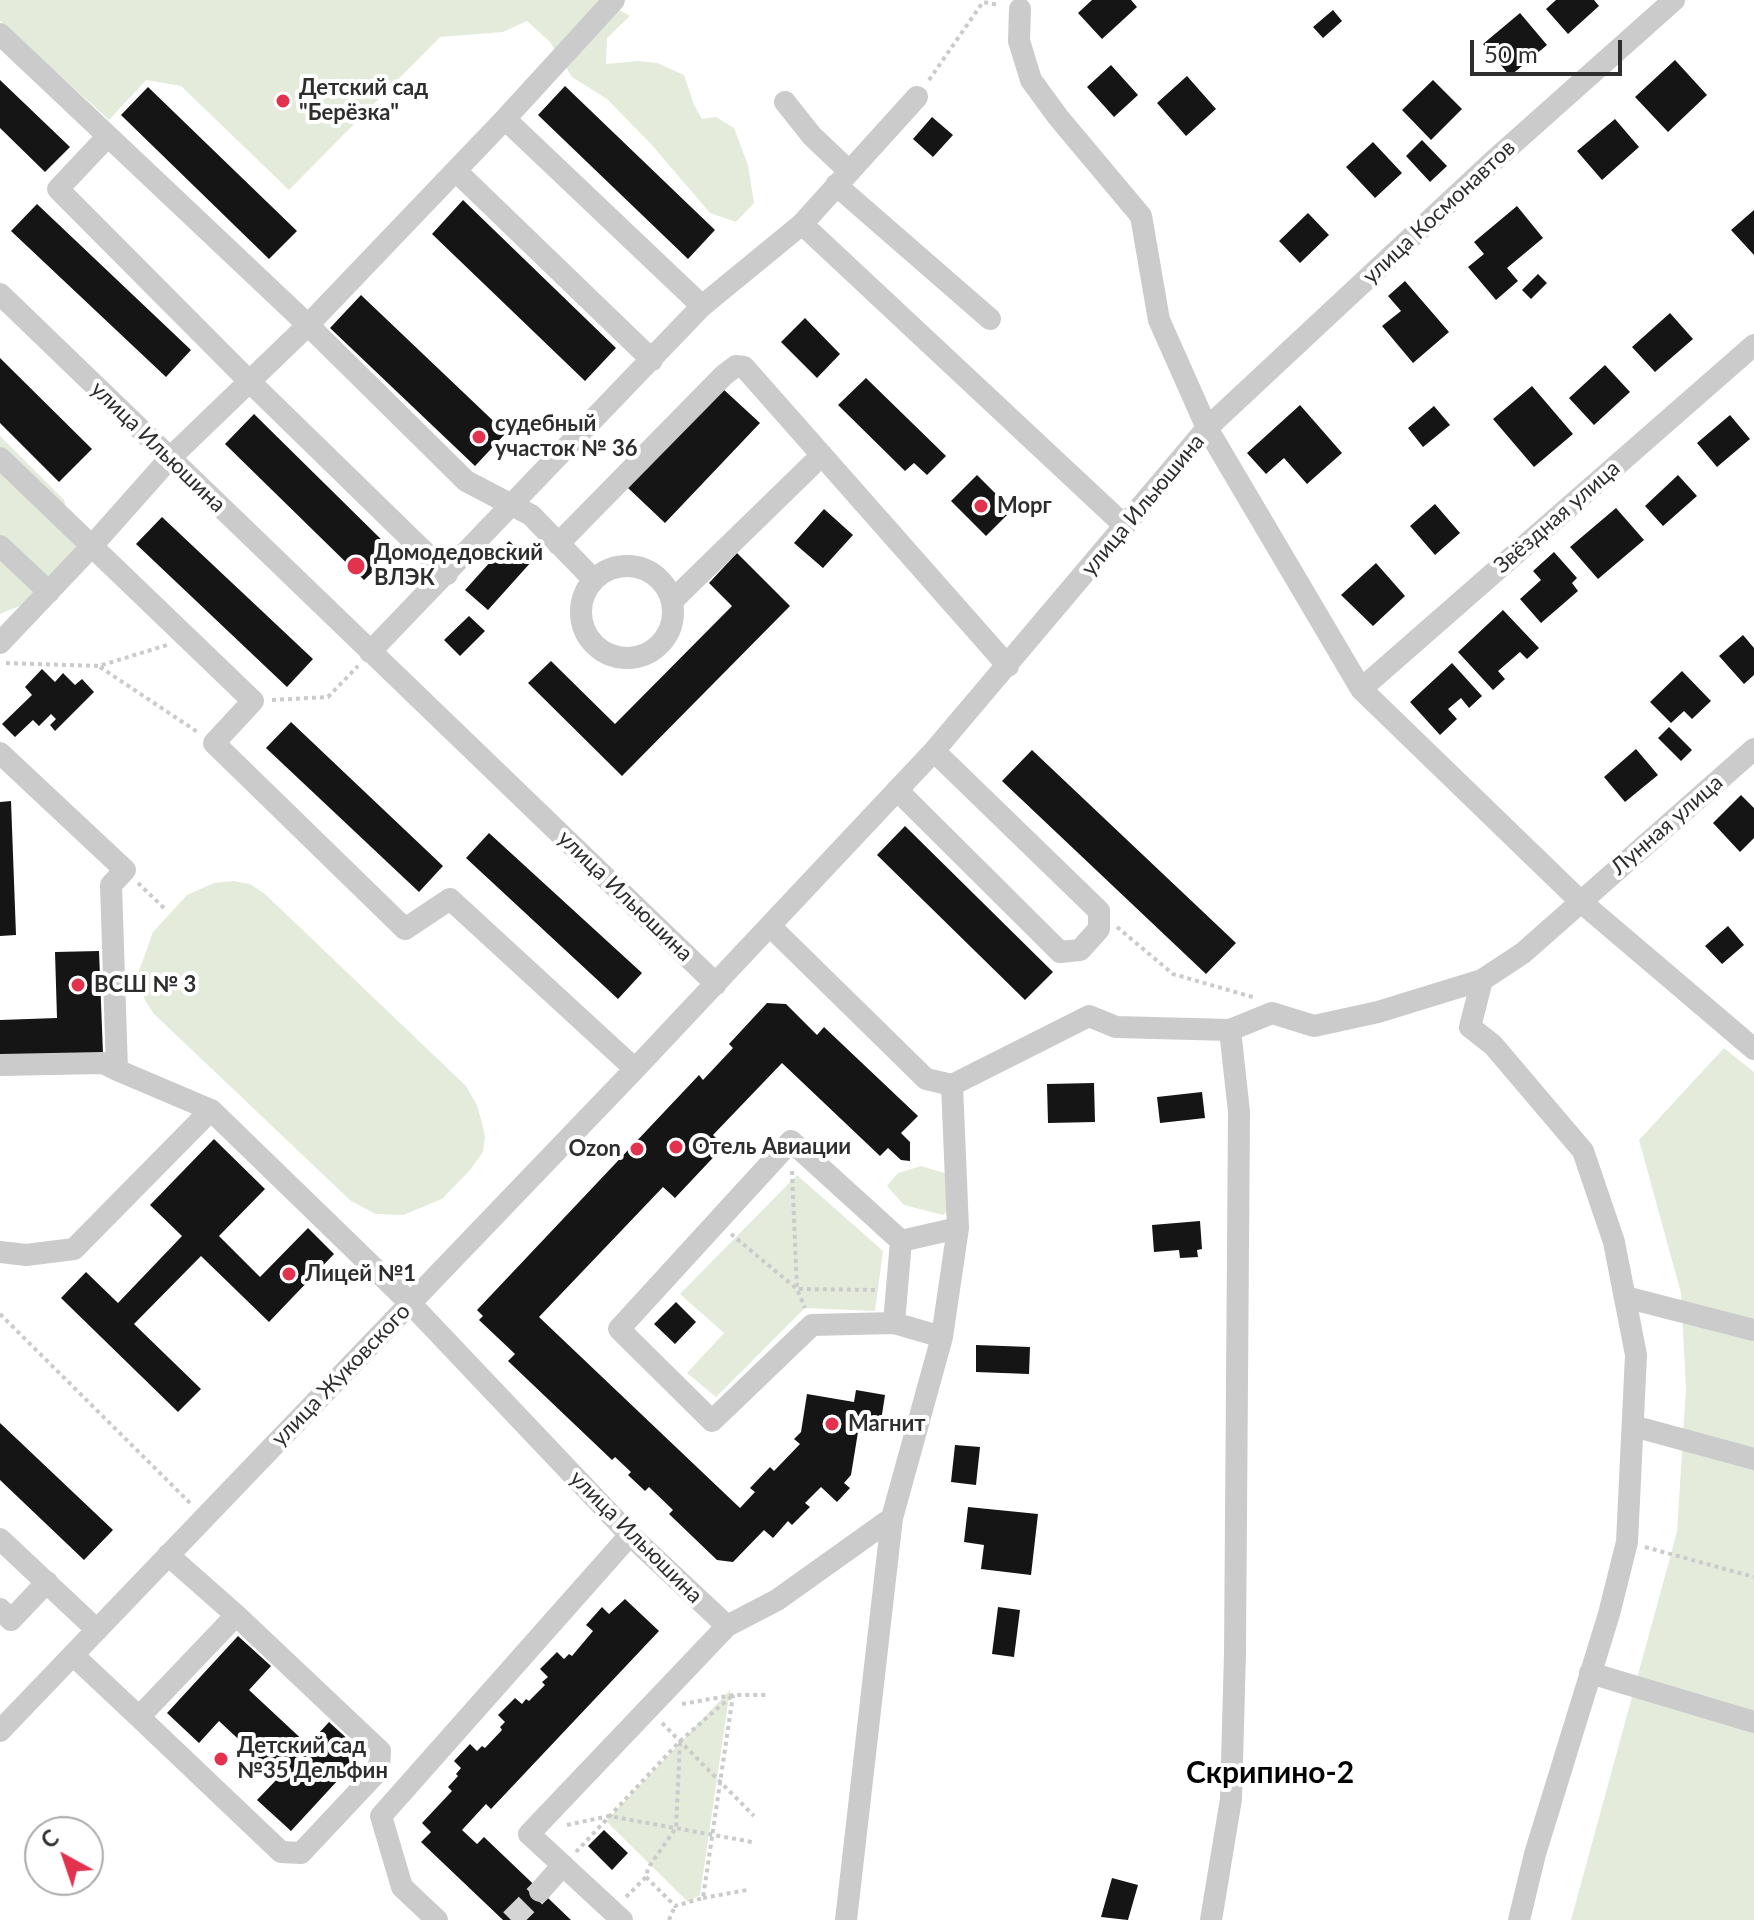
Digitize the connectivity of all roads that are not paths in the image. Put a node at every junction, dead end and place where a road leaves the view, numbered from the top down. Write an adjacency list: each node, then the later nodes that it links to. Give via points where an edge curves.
1 (614, 0): 7 (street)
2 (1674, 0): 19 (street, улица Космонавтов)
3 (1020, 9): 19 (street, via 1019,41 1031,80 1141,216 1159,320)
4 (0, 34): 8 (street)
5 (917, 97): 10 (street)
6 (785, 102): 10 (street)
7 (505, 119): 9 (street); 13 (street)
8 (108, 136): 15 (street); 18 (street, via 58,189)
9 (456, 171): 15 (street); 17 (street)
10 (843, 178): 11 (street); 14 (street)
11 (802, 224): 13 (street); 24 (street)
12 (0, 294): 22 (street, улица Ильюшина)
13 (702, 306): 17 (street)
14 (990, 319)
15 (308, 325): 18 (street); 23 (street, via 466,481)
16 (1754, 345): 35 (street, Звёздная улица)
17 (652, 360): 23 (street)
18 (250, 382): 22 (street); 28 (street)
19 (1207, 428): 24 (street, улица Ильюшина); 35 (street)
20 (822, 455): 25 (street, via 744,367 736,366); 31 (street); 34 (street)
21 (0, 458): 27 (street)
22 (170, 458): 27 (street); 33 (street, улица Ильюшина)
23 (511, 504): 25 (street, via 531,515); 28 (street)
24 (1125, 526): 34 (street, улица Ильюшина)
25 (558, 544): 29 (street)
26 (0, 546): 30 (street)
27 (91, 547): 30 (street); 47 (street, via 253,701 214,743 405,929 450,899)
28 (447, 574): 33 (street)
29 (594, 580): 31 (street, via 615,568 637,567 662,582); 31 (street, via 585,592 581,619 587,636 616,657 634,657 658,646 668,632)
30 (49, 592): 32 (street)
31 (672, 601)
32 (0, 643)
33 (370, 652): 43 (street, улица Ильюшина)
34 (1008, 666): 37 (street, улица Ильюшина)
35 (1361, 689): 40 (street)
36 (1754, 749): 40 (street, Лунная улица)
37 (934, 751): 39 (street, улица Ильюшина); 39 (street, via 1099,911 1099,929 1080,950 1060,952)
38 (0, 753): 48 (street, via 125,870 111,885)
39 (897, 790): 41 (street, улица Ильюшина)
40 (1580, 901): 42 (street, Лунная улица, via 1523,953); 45 (street)
41 (770, 926): 43 (street, улица Ильюшина); 49 (street, via 926,1079)
42 (1482, 980): 44 (street, Лунная улица, via 1314,1026 1272,1013); 54 (street, via 1470,1027 1493,1045 1583,1151 1614,1242)
43 (716, 984): 47 (street, улица Жуковского)
44 (1230, 1030): 49 (street, via 1116,1027 1089,1016); 81 (street, via 1239,1112 1235,1653 1231,1799)
45 (1754, 1049)
46 (0, 1065): 48 (street, via 103,1063)
47 (635, 1069): 55 (street, улица Жуковского)
48 (117, 1070): 50 (street)
49 (952, 1085): 51 (street)
50 (211, 1110): 53 (street, via 74,1249 26,1255); 55 (street, улица Ильюшина)
51 (958, 1228): 52 (street); 58 (street)
52 (901, 1241): 56 (street); 56 (street, via 791,1141 619,1329 712,1421 812,1325)
53 (0, 1252)
54 (1625, 1297): 57 (street); 59 (street, via 1636,1355)
55 (410, 1303): 62 (street, улица Ильюшина); 64 (street, улица Жуковского)
56 (894, 1323): 58 (street)
57 (1754, 1330)
58 (942, 1337): 61 (street)
59 (1633, 1426): 60 (street); 71 (street, via 1627,1542)
60 (1754, 1459)
61 (892, 1518): 68 (street, via 777,1600); 80 (street)
62 (630, 1535): 68 (street, улица Ильюшина); 79 (street, via 381,1816 402,1887)
63 (0, 1539): 65 (street)
64 (168, 1555): 67 (street); 69 (street, улица Жуковского)
65 (47, 1582): 66 (street, via 11,1620); 69 (street)
66 (0, 1609)
67 (236, 1615): 72 (street); 72 (street, via 380,1751 379,1770 301,1853 281,1852)
68 (727, 1626): 75 (street, via 529,1834)
69 (97, 1630): 70 (street, улица Жуковского)
70 (73, 1655): 72 (street); 74 (street, улица Жуковского)
71 (1590, 1673): 73 (street); 78 (street, via 1535,1854)
72 (139, 1717)
73 (1754, 1722)
74 (0, 1731)
75 (563, 1865): 76 (street); 77 (street)
76 (540, 1891)
77 (618, 1916)
78 (1526, 1918)
79 (437, 1920)
80 (846, 1920)
81 (1211, 1920)

